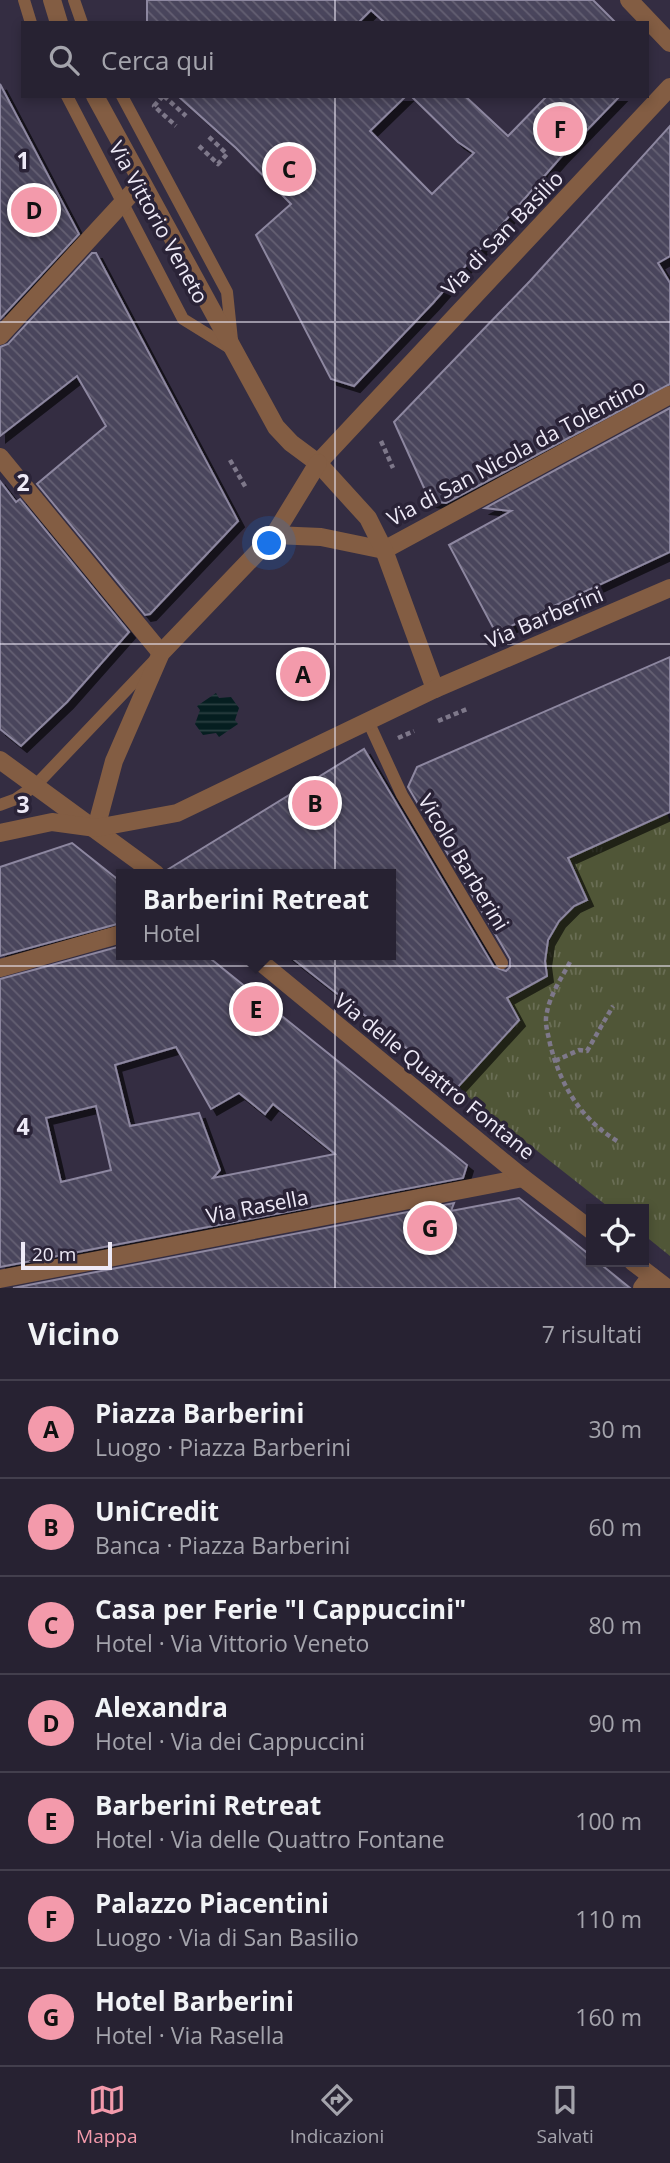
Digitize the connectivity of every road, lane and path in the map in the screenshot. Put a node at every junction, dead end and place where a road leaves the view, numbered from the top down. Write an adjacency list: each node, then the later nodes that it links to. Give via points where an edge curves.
1 (24, 0): 5 (lane)
2 (52, 0): 6 (street)
3 (74, 0): 7 (lane)
4 (628, 0): 8 (street)
5 (31, 21)
6 (58, 21)
7 (81, 21)
8 (649, 21)
9 (649, 22): 10 (street)
10 (670, 43)
11 (670, 88): 29 (street, Via di San Basilio)
12 (68, 98): 22 (lane, Via Vittorio Veneto)
13 (96, 98): 21 (street, Via Vittorio Veneto)
14 (123, 98): 24 (lane, Via Vittorio Veneto, via 227,292)
15 (161, 98): 18 (path, via 154,106)
16 (165, 98): 17 (path)
17 (186, 116)
18 (176, 126)
19 (208, 136): 20 (path, via 228,154 218,164)
20 (199, 146)
21 (141, 183): 22 (street); 24 (street, Via Vittorio Veneto)
22 (121, 205): 23 (street); 24 (lane, Via Vittorio Veneto, via 183,319)
23 (0, 336)
24 (233, 351): 29 (street, Via Vittorio Veneto, via 276,427)
25 (670, 395): 33 (street, Via di San Nicola da Tolentino)
26 (381, 441): 30 (path)
27 (0, 457): 35 (street)
28 (230, 460): 31 (path)
29 (318, 463): 32 (street, Via di San Basilio); 33 (street, Via Vittorio Veneto, via 359,506)
30 (393, 468)
31 (246, 488)
32 (274, 535): 33 (street, via 321,537); 35 (street, Via di San Basilio)
33 (384, 550): 36 (street, Via Vittorio Veneto)
34 (670, 588): 36 (street, Via Barberini)
35 (161, 653): 41 (lane); 43 (street, via 114,761)
36 (435, 689): 38 (street, Via Barberini)
37 (467, 709): 39 (path)
38 (368, 721): 43 (street, Via Barberini, via 177,813); 49 (lane, Vicolo Barberini, via 394,780)
39 (438, 721)
40 (0, 761): 41 (street)
41 (36, 785): 42 (lane); 43 (street)
42 (0, 805)
43 (96, 828): 44 (street, Via Barberini, via 52,822); 45 (street)
44 (0, 833)
45 (149, 869)
46 (116, 935): 50 (street)
47 (257, 960): 54 (street, Via delle Quattro Fontane)
48 (570, 962): 52 (path, via 547,1010 545,1024)
49 (502, 963)
50 (0, 968)
51 (613, 1006): 52 (path, via 587,1051)
52 (555, 1061): 53 (path, via 584,1116)
53 (617, 1141)
54 (523, 1178): 55 (street, Via delle Quattro Fontane); 57 (street, Via Rasella)
55 (586, 1226)
56 (636, 1267): 58 (street)
57 (0, 1279)
58 (646, 1282): 59 (street)
59 (667, 1288)

